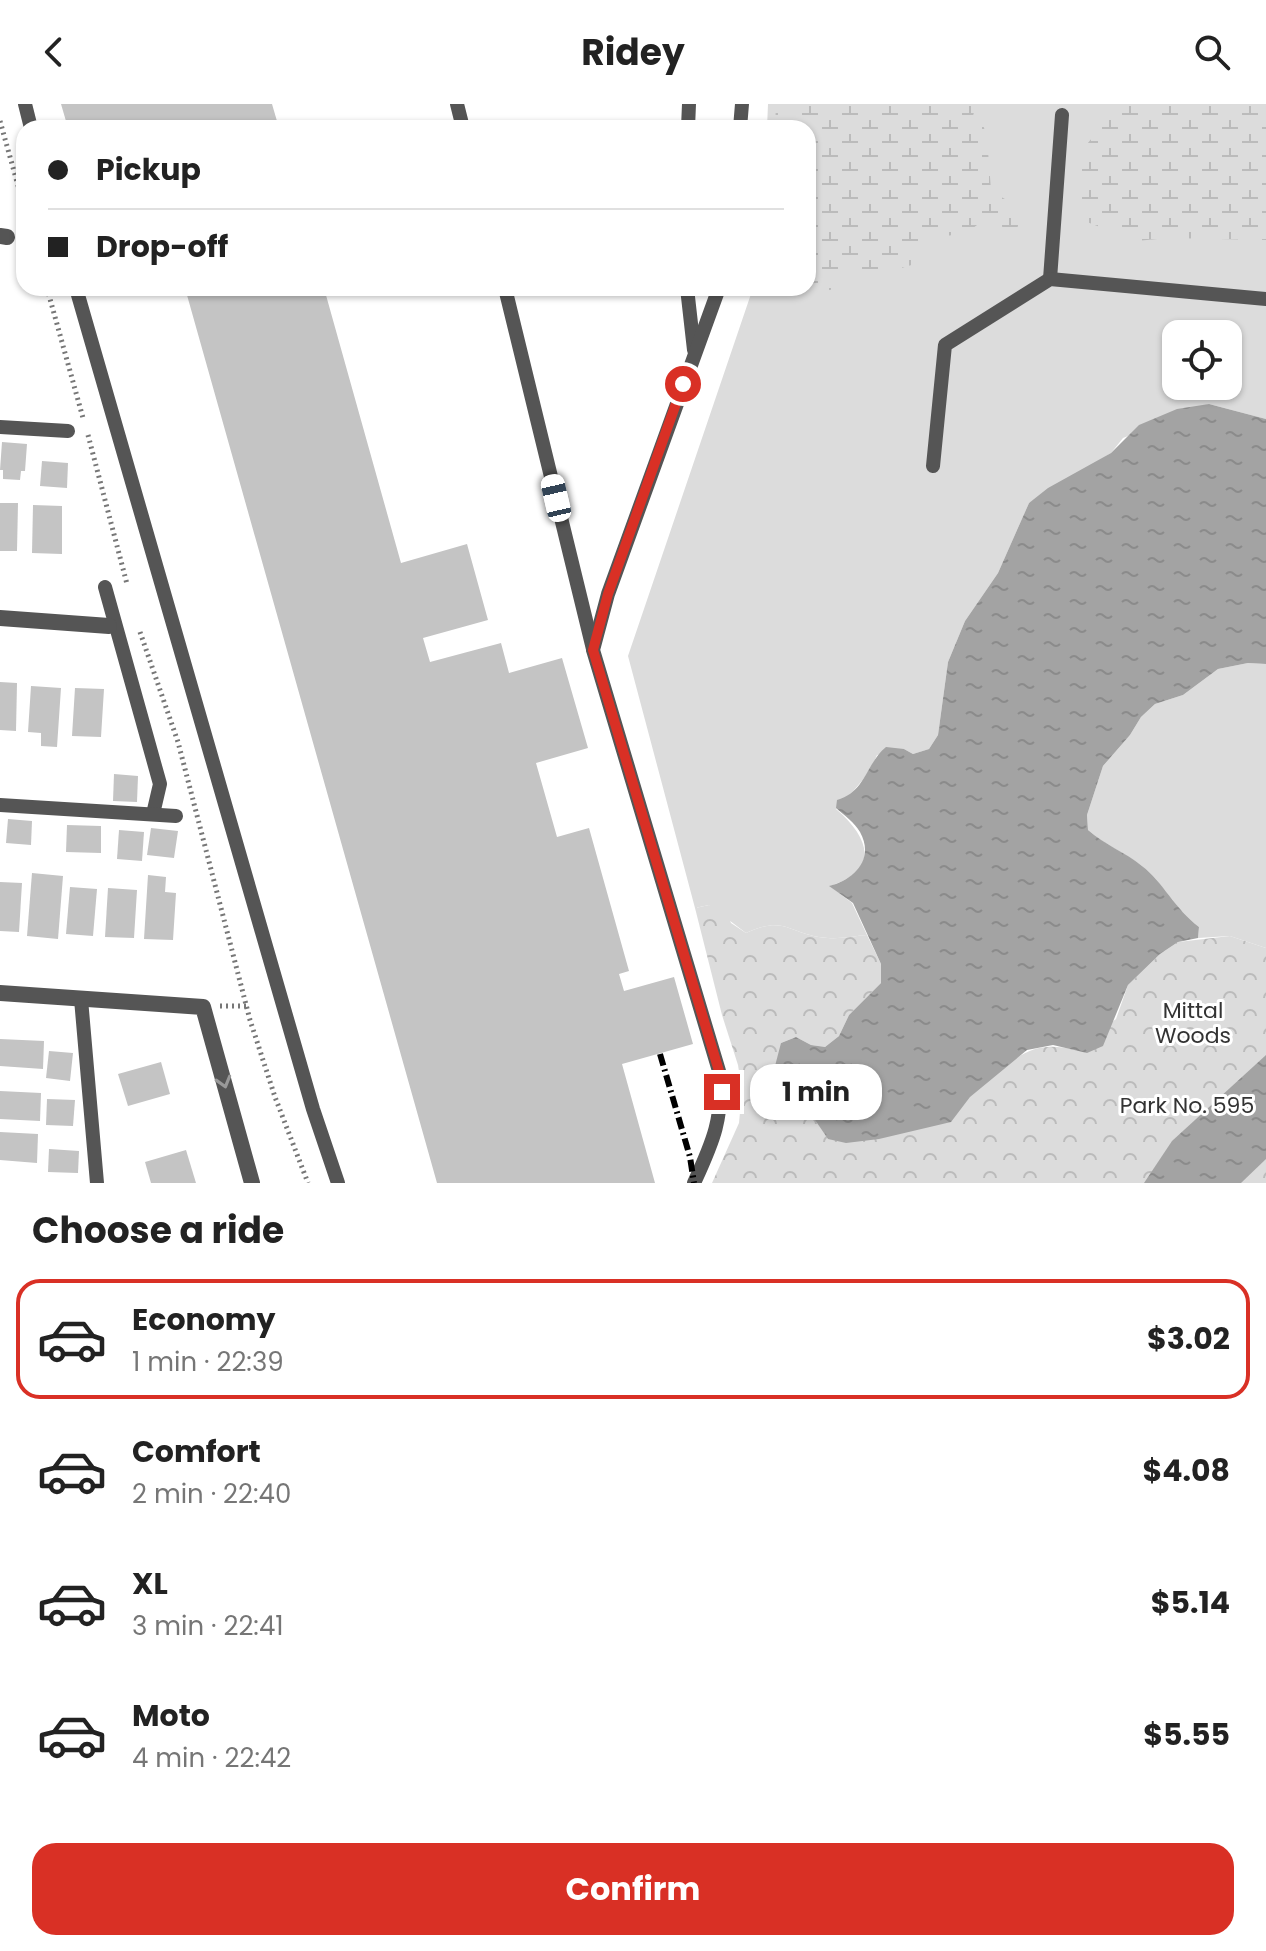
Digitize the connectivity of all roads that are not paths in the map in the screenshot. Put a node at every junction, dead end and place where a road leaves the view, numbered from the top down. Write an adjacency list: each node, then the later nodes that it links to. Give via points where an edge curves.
1 (1062, 115): 2 (lane)
2 (1050, 279): 7 (lane); 11 (lane, via 945,345)
3 (78, 296): 23 (lane)
4 (507, 296): 15 (lane)
5 (688, 296): 8 (lane)
6 (716, 296): 8 (lane)
7 (1266, 299)
8 (694, 354): 15 (lane)
9 (0, 427): 10 (lane)
10 (68, 431)
11 (933, 466)
12 (105, 587): 17 (lane, via 160,784)
13 (0, 618): 14 (street)
14 (109, 626)
15 (593, 650): 24 (lane, via 719,1071 720,1119)
16 (0, 805): 17 (lane)
17 (153, 814): 18 (lane)
18 (176, 816)
19 (0, 993): 20 (street)
20 (81, 999): 21 (lane); 22 (street, one-way to 22, via 203,1007)
21 (97, 1183)
22 (252, 1183)
23 (338, 1183)
24 (694, 1183)

